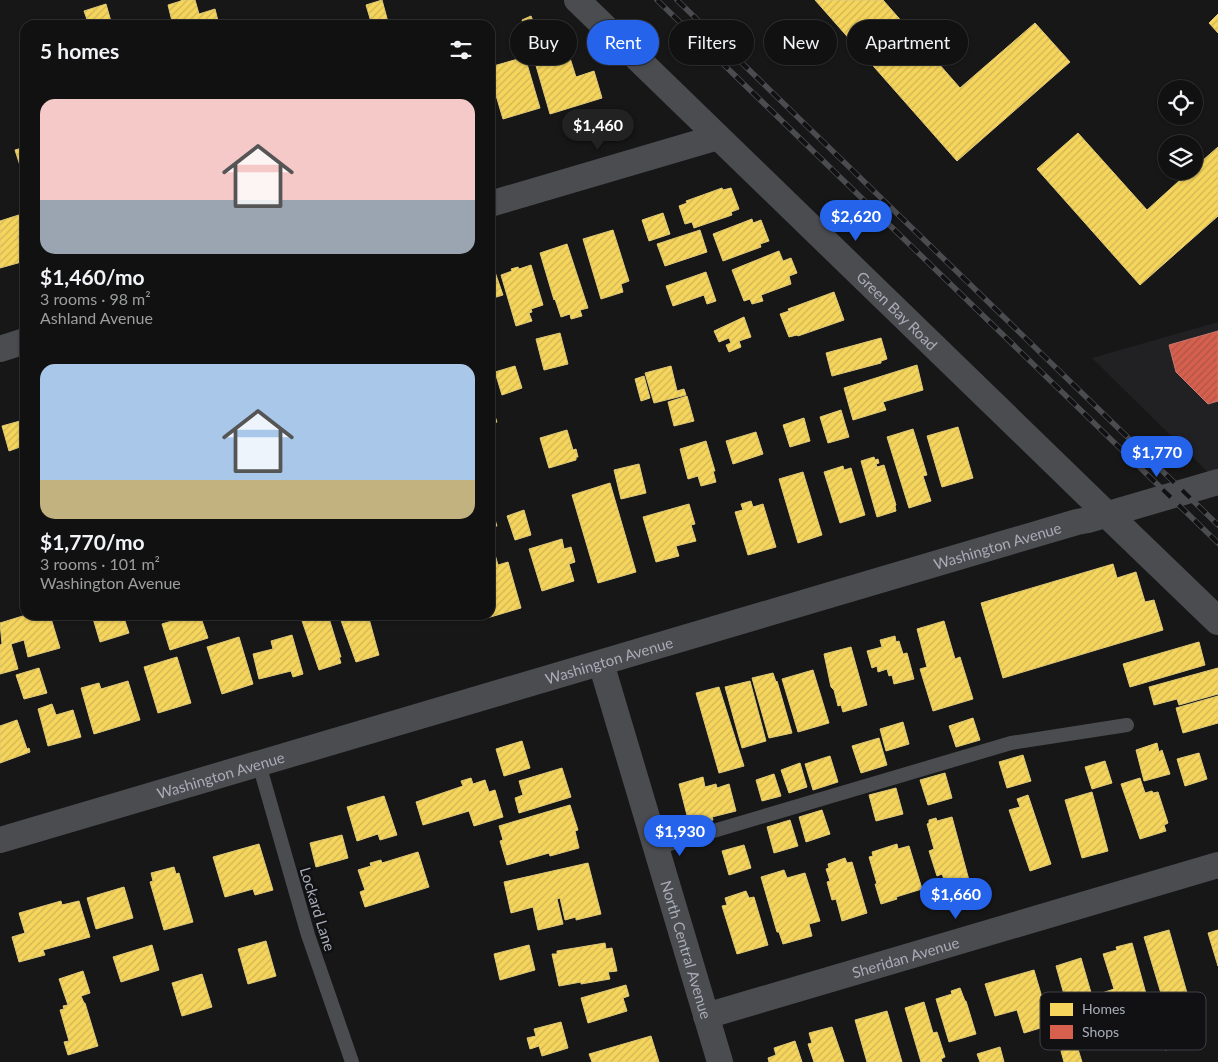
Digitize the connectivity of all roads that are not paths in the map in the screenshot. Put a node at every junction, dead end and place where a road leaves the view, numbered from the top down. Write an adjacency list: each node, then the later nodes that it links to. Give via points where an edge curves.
1 (577, 0): 2 (street, Green Bay Road)
2 (718, 137): 3 (street); 7 (street, Green Bay Road)
3 (495, 203)
4 (20, 343): 5 (street)
5 (0, 349)
6 (1218, 482): 7 (street, Washington Avenue)
7 (1107, 514): 8 (street, Green Bay Road); 9 (street, Washington Avenue)
8 (1218, 621)
9 (601, 663): 11 (street, Washington Avenue); 13 (street, North Central Avenue)
10 (1127, 725): 13 (lane, via 1011,743)
11 (259, 764): 12 (street, Washington Avenue); 16 (lane, Lockard Lane, via 308,935)
12 (0, 840)
13 (656, 848): 15 (street, North Central Avenue)
14 (1218, 865): 15 (street, Sheridan Avenue)
15 (706, 1016): 17 (street, North Central Avenue)
16 (352, 1062)
17 (720, 1062)

